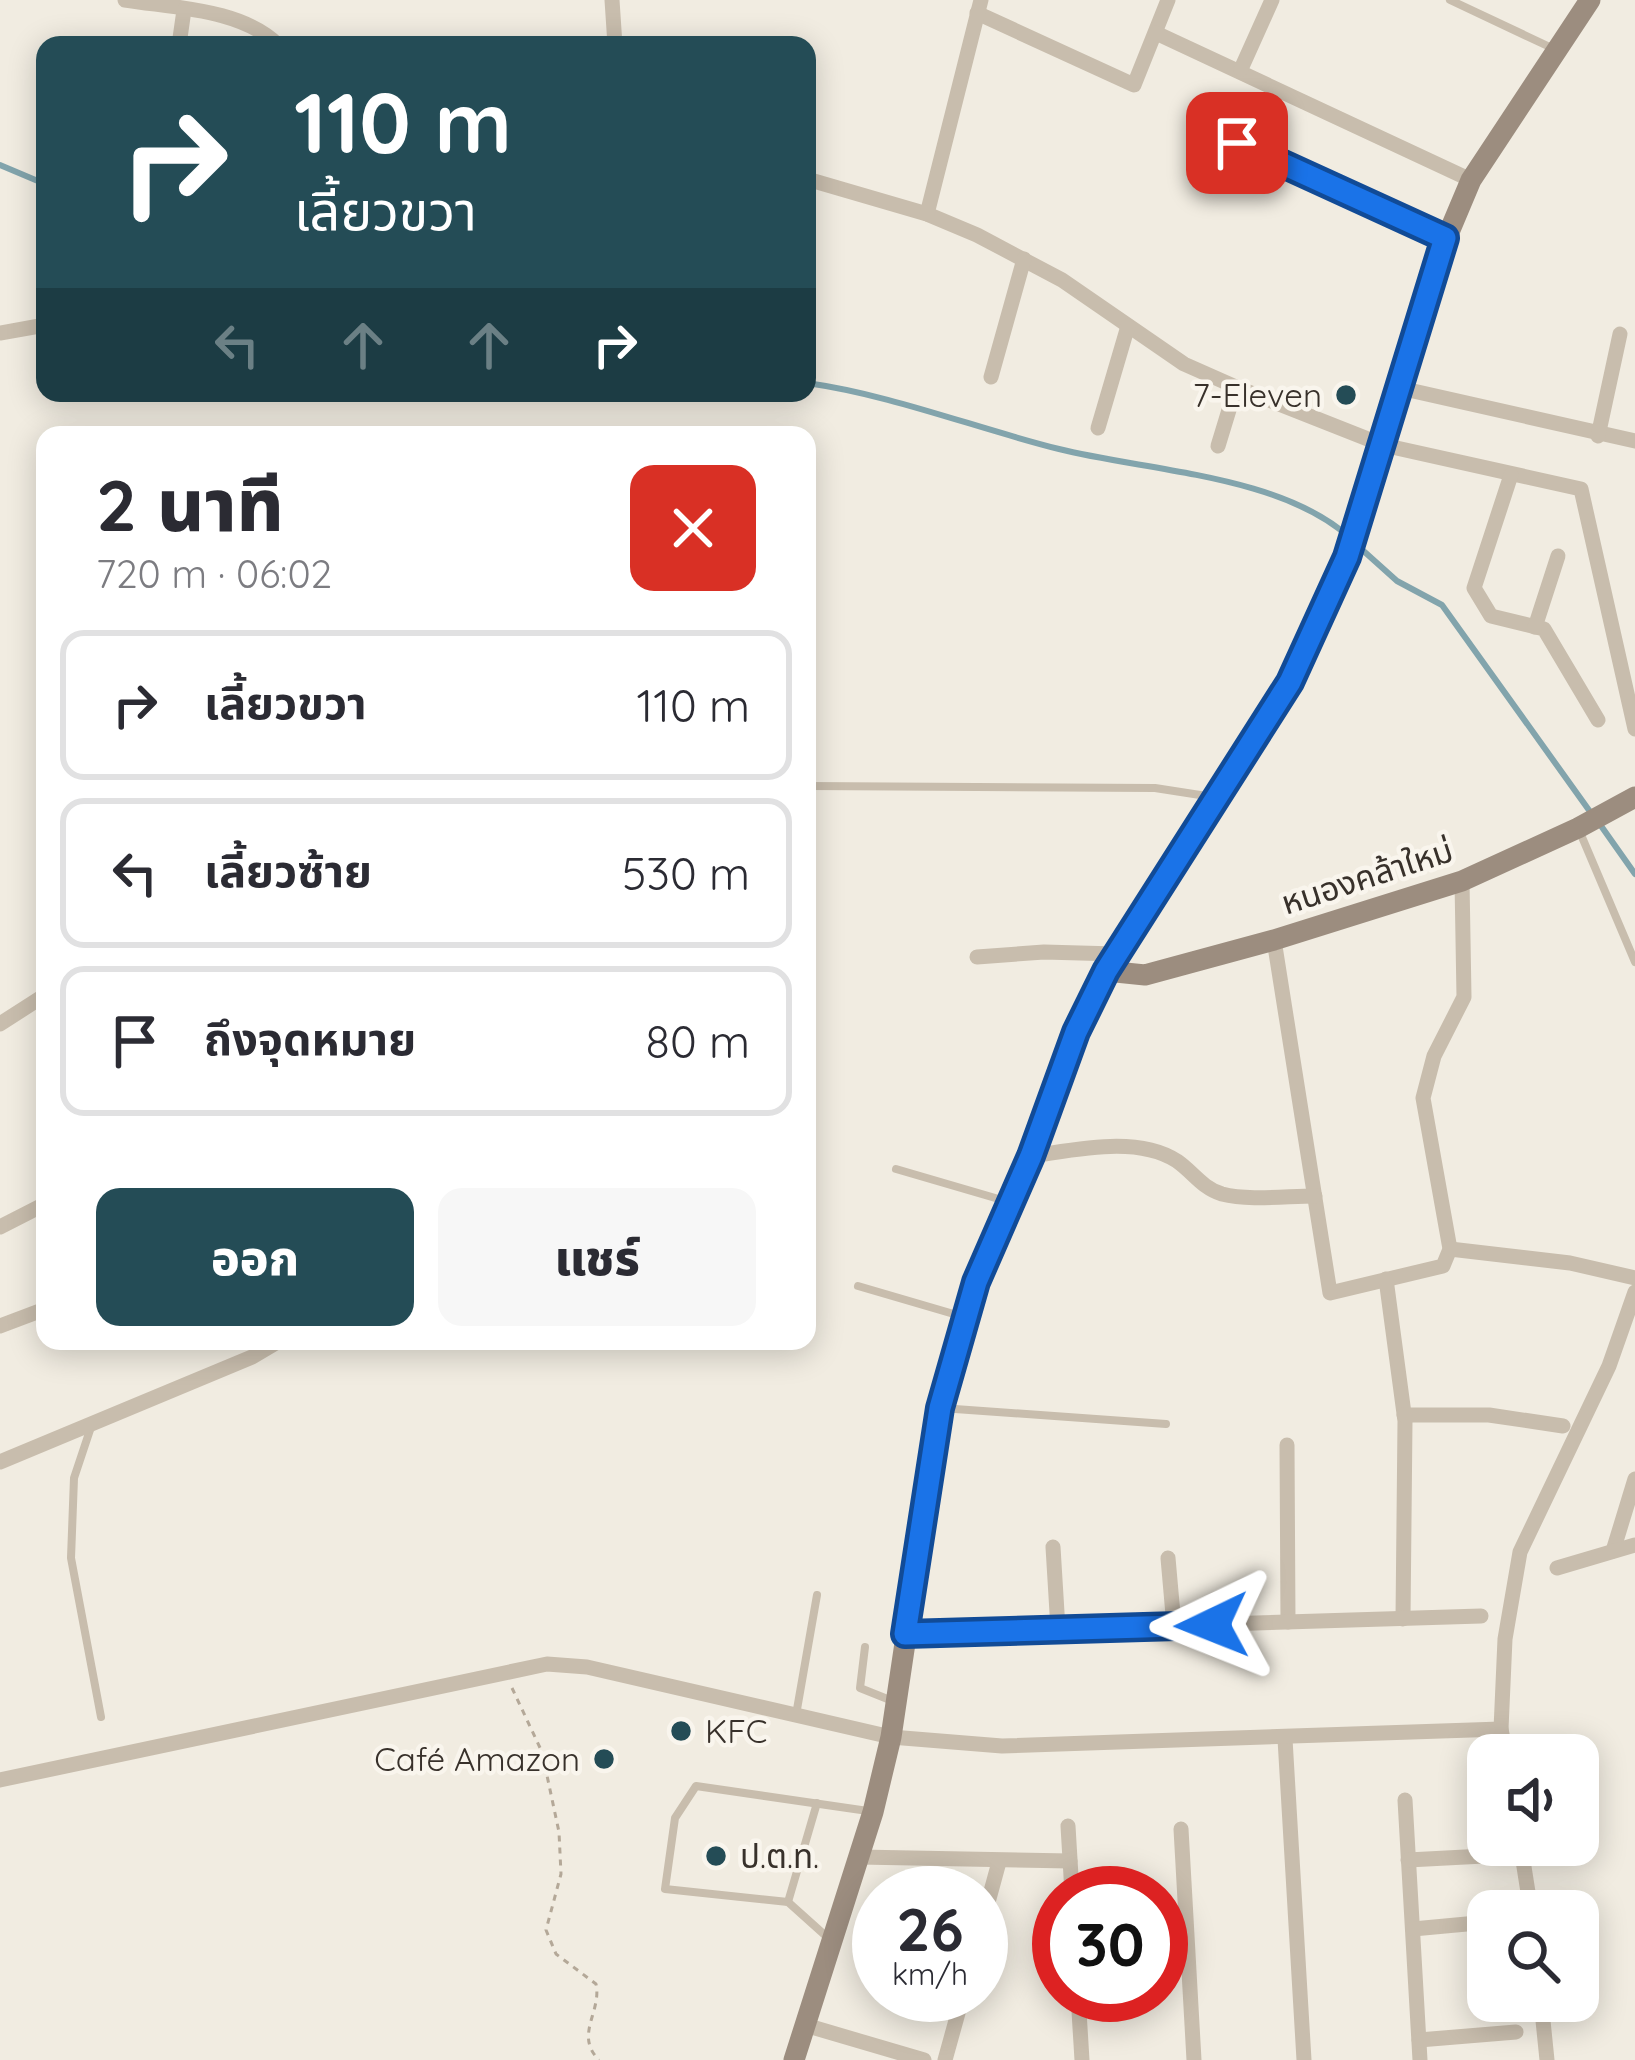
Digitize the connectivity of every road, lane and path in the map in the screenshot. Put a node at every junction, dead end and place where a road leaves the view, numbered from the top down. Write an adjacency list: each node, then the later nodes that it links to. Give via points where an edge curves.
1 (125, 0): 9 (street)
2 (612, 0): 13 (street)
3 (1168, 0): 10 (street)
4 (1272, 0): 15 (street)
5 (1450, 0): 14 (lane)
6 (1589, 0): 14 (main road)
7 (979, 7): 10 (street, via 1134,85); 19 (street)
8 (214, 8): 9 (street); 12 (street)
9 (184, 10): 11 (street)
10 (1156, 33): 15 (street)
11 (180, 36)
12 (270, 36)
13 (614, 36)
14 (1559, 51): 17 (main road)
15 (1240, 69): 17 (street)
16 (1196, 124): 20 (lane)
17 (1471, 180): 20 (main road)
18 (816, 182): 19 (street)
19 (927, 214): 21 (street)
20 (1445, 238): 28 (main road)
21 (1024, 260): 22 (street); 26 (street)
22 (1128, 326): 27 (street); 29 (street)
23 (36, 327): 24 (street)
24 (0, 333)
25 (1620, 334): 30 (street)
26 (991, 377)
27 (1236, 387): 32 (street); 33 (street)
28 (1400, 388): 30 (street); 33 (main road)
29 (1098, 428)
30 (1598, 436): 31 (street)
31 (1635, 441)
32 (1218, 446)
33 (1383, 446): 34 (street); 41 (main road, via 1347,557 1290,682)
34 (1511, 475): 36 (street, via 1474,588 1491,616); 38 (street, via 1581,490)
35 (1558, 556): 36 (street)
36 (1535, 626): 37 (street, via 1544,628)
37 (1598, 720)
38 (1635, 729)
39 (816, 786): 41 (lane, via 1155,788)
40 (1635, 797): 42 (main road, หนองคล้าใหม่)
41 (1215, 798): 46 (main road)
42 (1581, 826): 43 (main road, หนองคล้าใหม่); 47 (lane)
43 (1462, 881): 44 (main road, หนองคล้าใหม่); 56 (street, via 1464,997 1423,1098)
44 (1274, 940): 46 (main road, หนองคล้าใหม่, via 1145,975); 52 (street)
45 (976, 957): 46 (street, via 1044,952)
46 (1111, 962): 50 (main road)
47 (1635, 962)
48 (36, 1001): 49 (street)
49 (0, 1024)
50 (1031, 1156): 52 (street, via 1148,1149 1224,1194); 53 (main road)
51 (896, 1169): 53 (lane)
52 (1316, 1196): 58 (street, via 1330,1293)
53 (1011, 1203): 62 (main road)
54 (36, 1209): 55 (street)
55 (0, 1227)
56 (1450, 1249): 57 (street); 58 (street, via 1443,1265)
57 (1635, 1278)
58 (1386, 1279): 68 (street)
59 (858, 1286): 62 (lane)
60 (1635, 1292): 66 (street)
61 (36, 1312): 63 (street)
62 (965, 1317): 67 (main road)
63 (0, 1326)
64 (1635, 1349): 66 (street)
65 (264, 1350): 70 (street)
66 (1613, 1354): 92 (street, via 1520,1552 1505,1640)
67 (940, 1408): 69 (lane); 86 (main road)
68 (1404, 1415): 71 (street); 82 (street)
69 (1166, 1424)
70 (91, 1425): 73 (street); 91 (lane, via 74,1478 71,1558)
71 (1563, 1426)
72 (1287, 1445): 83 (street)
73 (0, 1462)
74 (1635, 1479): 77 (street)
75 (1635, 1545): 77 (street)
76 (1053, 1547): 85 (street)
77 (1613, 1551): 79 (street)
78 (1168, 1558): 84 (street)
79 (1557, 1568)
80 (817, 1595): 90 (lane)
81 (1481, 1616): 82 (street)
82 (1403, 1619): 83 (street)
83 (1288, 1622): 84 (street)
84 (1174, 1626): 85 (street)
85 (1058, 1629): 86 (street)
86 (905, 1634): 89 (main road)
87 (866, 1647): 89 (lane, via 860,1688)
88 (508, 1671): 90 (street, via 587,1667); 96 (street); 119 (path, via 542,1752 560,1832 562,1874 546,1930 556,1954 596,1984 586,2032)
89 (897, 1703): 94 (main road)
90 (796, 1715): 94 (street)
91 (101, 1717)
92 (1502, 1729): 93 (street); 95 (street)
93 (1503, 1734)
94 (891, 1737): 95 (street, via 1002,1746); 99 (main road)
95 (1285, 1739): 125 (street)
96 (0, 1780)
97 (1405, 1799): 104 (street)
98 (817, 1803): 99 (lane); 109 (lane); 109 (lane, via 696,1786 675,1818 665,1889)
99 (873, 1812): 103 (main road)
100 (1068, 1826): 105 (street)
101 (1181, 1829): 124 (street)
102 (1467, 1854): 104 (street)
103 (859, 1857): 106 (street); 112 (main road)
104 (1408, 1860): 111 (street)
105 (1070, 1861): 106 (street); 108 (street)
106 (999, 1862): 107 (street)
107 (998, 1866)
108 (1070, 1866)
109 (788, 1903): 112 (lane)
110 (1467, 1924): 111 (street)
111 (1412, 1929): 118 (street)
112 (832, 1942): 116 (main road)
113 (955, 2022): 122 (street)
114 (1080, 2022): 123 (street)
115 (1543, 2022): 127 (street)
116 (806, 2025): 120 (main road); 121 (street)
117 (1516, 2032): 118 (street)
118 (1419, 2040): 126 (street)
119 (599, 2060)
120 (794, 2060)
121 (924, 2060)
122 (944, 2060)
123 (1082, 2060)
124 (1194, 2060)
125 (1304, 2060)
126 (1420, 2060)
127 (1546, 2060)

